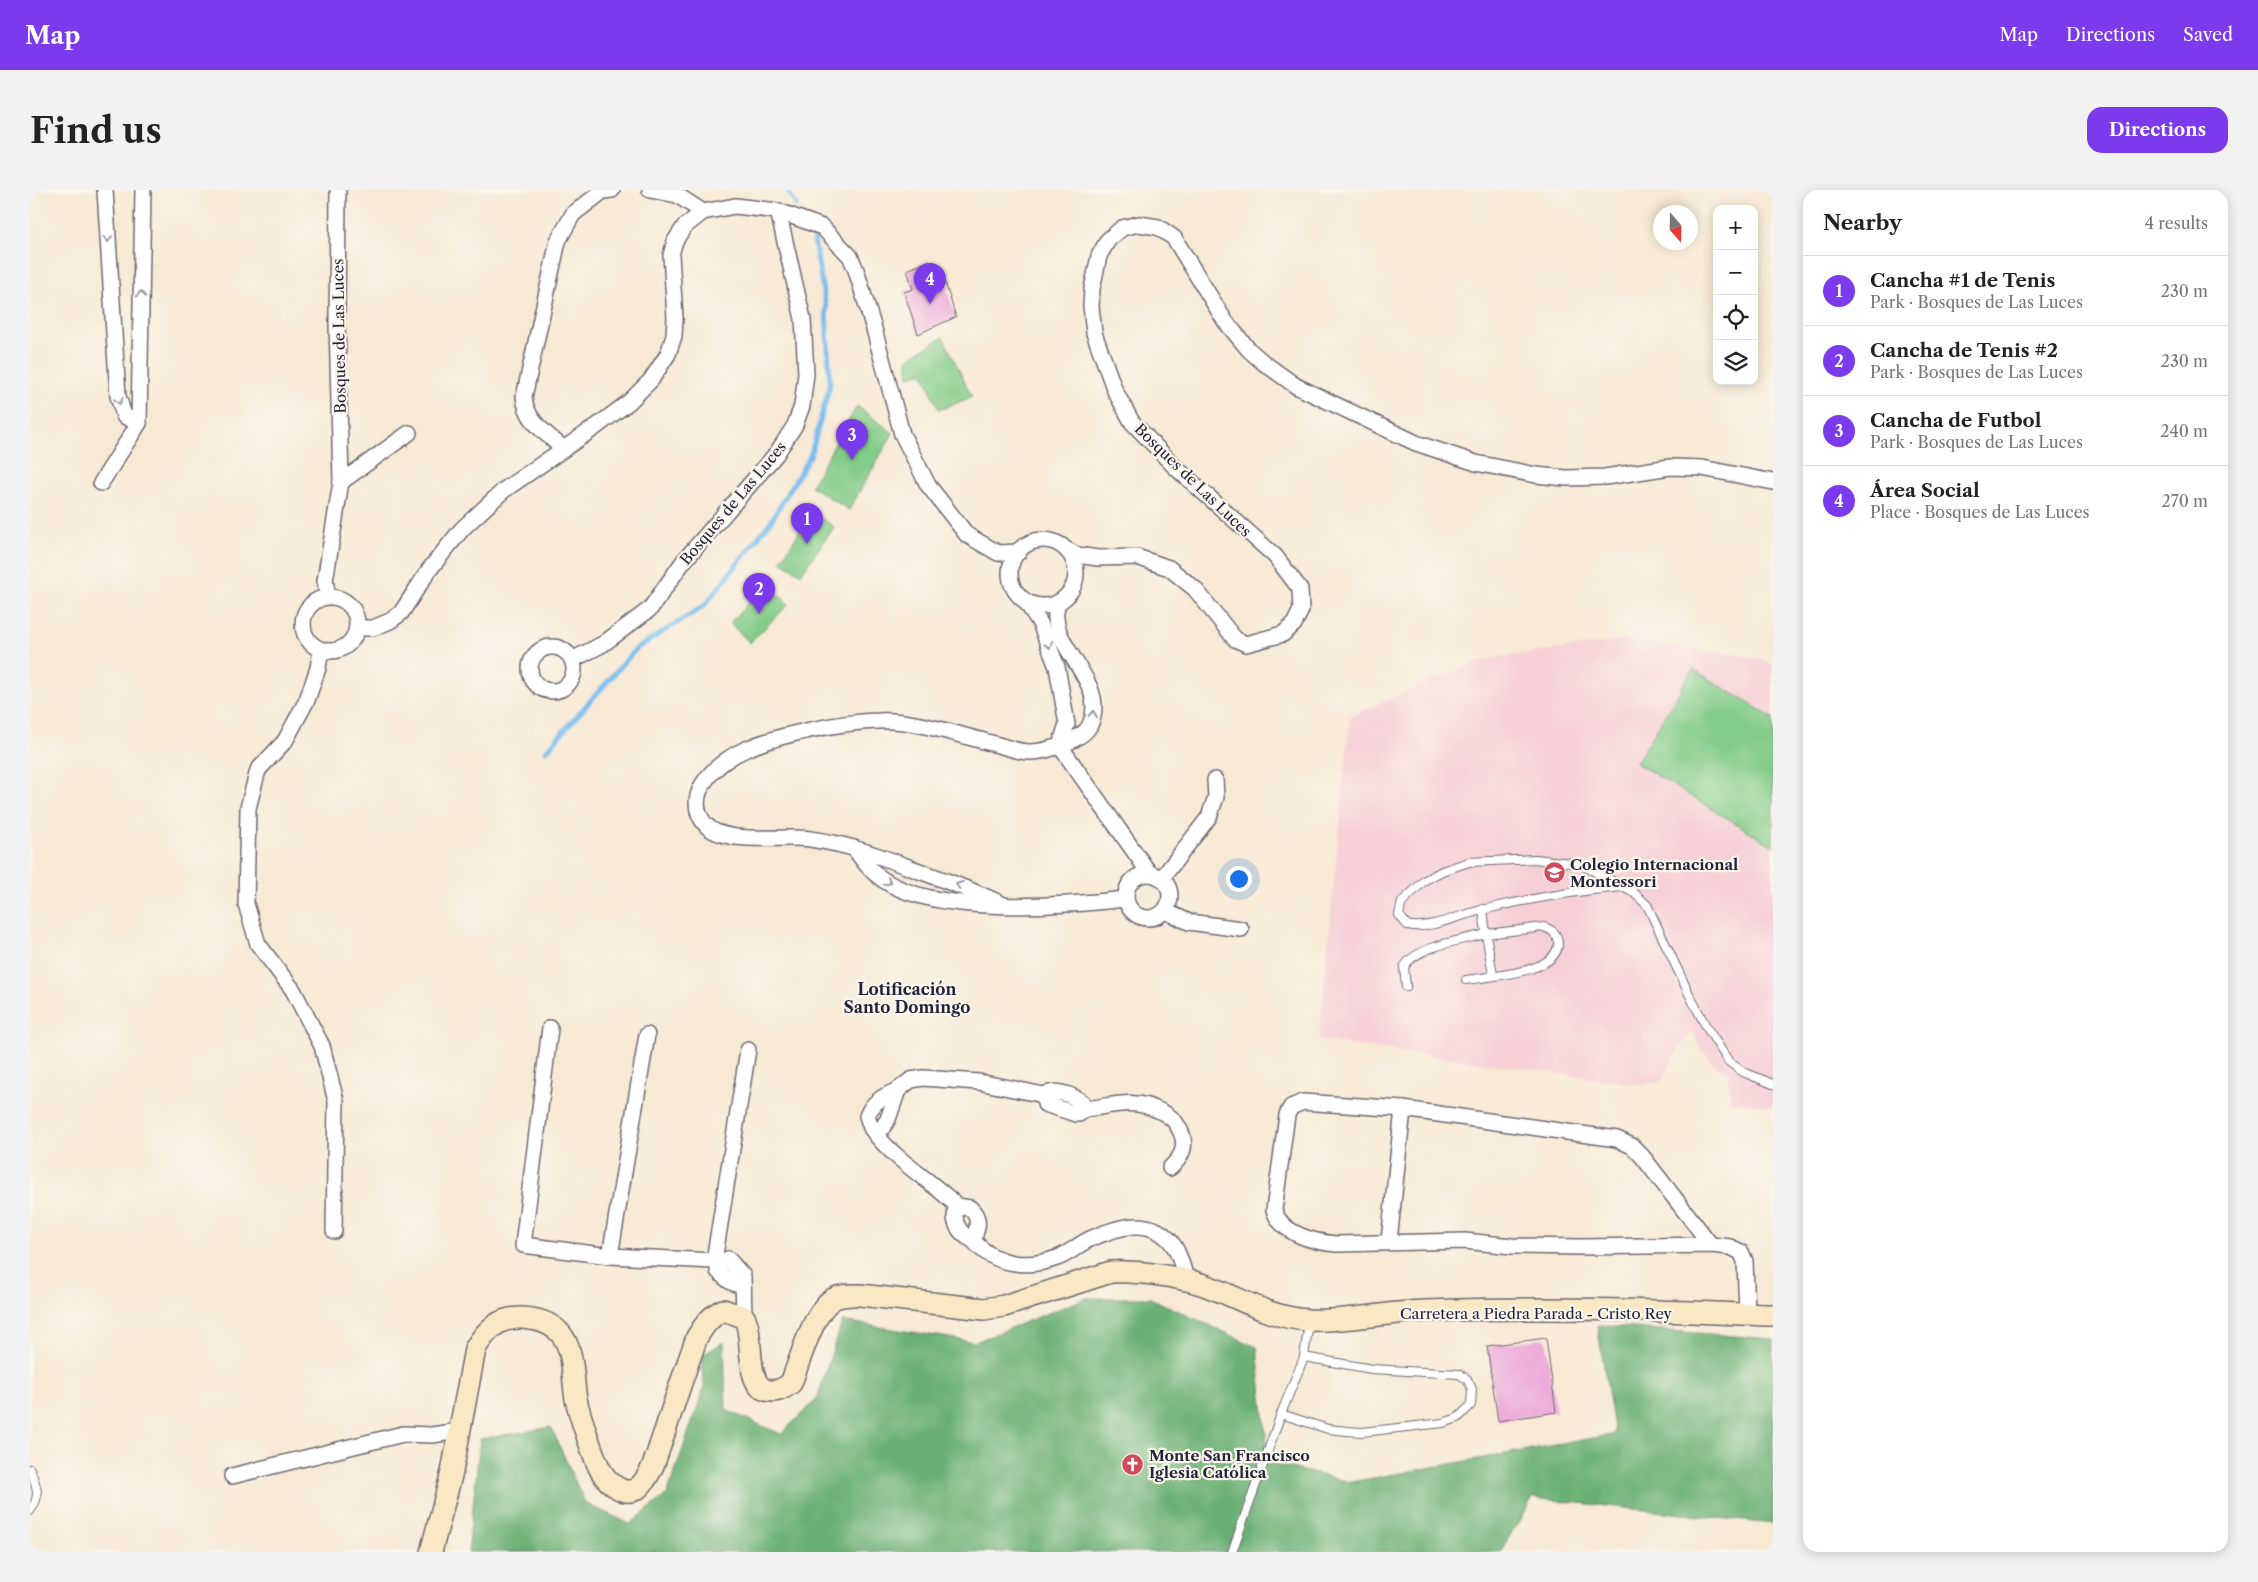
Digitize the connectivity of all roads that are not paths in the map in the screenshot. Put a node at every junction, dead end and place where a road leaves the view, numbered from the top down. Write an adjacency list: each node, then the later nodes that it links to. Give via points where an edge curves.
1 (106, 190): 8 (street, one-way to 8, via 118,396 124,416)
2 (143, 190): 8 (street, one-way to 2)
3 (338, 190): 11 (street, Bosques de Las Luces)
4 (612, 190): 10 (street, via 603,192 573,214 558,241 524,397 531,419)
5 (650, 190): 7 (street, via 677,195)
6 (778, 211): 7 (street, via 735,206); 14 (street, via 822,227 850,256 874,329 902,434 928,485 967,535); 25 (street, Bosques de Las Luces, via 803,319 806,374 802,406 795,424 777,453 683,562 650,609 603,644)
7 (703, 212): 10 (street, via 684,227 671,255 675,318 668,354 651,380 629,402)
8 (138, 423): 13 (street)
9 (409, 433): 11 (street)
10 (564, 450): 23 (street, via 504,490 462,529 400,613 373,628)
11 (340, 482): 20 (street, Bosques de Las Luces, via 325,582)
12 (1773, 482): 17 (street, Bosques de Las Luces, via 1702,468 1566,478 1476,463 1416,443 1296,386 1264,363 1225,321 1174,238 1158,227 1140,224 1122,228 1108,240 1099,256 1092,288 1094,334 1115,391 1132,422 1275,556 1300,589 1301,610 1294,624 1283,634 1246,644 1235,639 1195,589 1169,568 1137,557)
13 (102, 483)
14 (991, 550): 16 (street); 18 (street)
15 (1068, 550): 16 (street, via 1042,540); 17 (street, Bosques de Las Luces, via 1088,557); 19 (street, via 1076,567)
16 (1019, 552): 18 (street, via 1011,566)
17 (1110, 558): 19 (street, Bosques de Las Luces, via 1088,569)
18 (1010, 576): 21 (street, via 1018,595)
19 (1075, 582): 22 (street, via 1067,596)
20 (328, 596): 23 (street, via 348,603 354,611); 24 (street, via 313,602 302,620 305,636)
21 (1026, 602): 22 (street, via 1037,606); 26 (street, one-way to 26, via 1040,623 1058,667 1067,724)
22 (1058, 603): 26 (street, one-way to 22, via 1086,732 1094,710 1087,680 1056,624)
23 (357, 628): 24 (street, via 347,646 338,650)
24 (321, 650): 47 (street, via 307,700 285,741 258,770 248,808 246,904 258,944 293,990 322,1046 336,1101)
25 (572, 660)
26 (1060, 746): 28 (street, via 1030,752 932,727 881,720 826,728 745,749 715,767 700,787 697,805 705,825 723,835 740,839 810,839); 29 (street)
27 (1215, 780): 29 (street, via 1216,798 1209,817)
28 (854, 848): 32 (street, one-way to 28, via 975,891); 32 (street, one-way to 32, via 881,879 907,893 950,902)
29 (1156, 876): 31 (street, via 1143,874 1132,881); 34 (street, via 1167,883 1171,898)
30 (1622, 888): 33 (lane); 33 (lane, via 1580,864 1535,859 1469,862 1425,880 1402,902 1399,915 1407,925 1421,926); 43 (lane, via 1632,891 1653,914 1695,1007 1729,1062 1743,1072)
31 (1126, 899): 32 (street, via 1071,905); 34 (street, via 1132,912 1145,919)
32 (1004, 905)
33 (1483, 910): 36 (lane)
34 (1165, 911): 35 (street, via 1189,922)
35 (1240, 929)
36 (1486, 934): 37 (lane); 37 (lane, via 1544,927 1557,936 1556,953 1544,964 1530,970); 39 (lane, via 1430,949 1413,957 1404,967)
37 (1493, 975): 38 (lane)
38 (1466, 980)
39 (1406, 987)
40 (550, 1028): 51 (street, via 523,1244)
41 (647, 1035): 51 (street)
42 (748, 1050): 52 (street)
43 (1773, 1084)
44 (1402, 1109): 49 (street); 49 (street, via 1303,1102 1291,1107 1287,1115 1275,1197 1274,1210 1278,1221 1317,1242); 50 (street, via 1616,1139 1632,1146 1642,1156)
45 (1170, 1168): 46 (street, via 1180,1160 1184,1142 1172,1117 1148,1105 1133,1102 1085,1109 1082,1102 1053,1091 1044,1095 979,1082 911,1080 871,1107 867,1116 871,1128 892,1153)
46 (957, 1206): 48 (street, via 956,1223 963,1235); 48 (street, via 970,1208 978,1218)
47 (334, 1231)
48 (973, 1240): 53 (street, via 982,1251 997,1260 1014,1263 1044,1261 1058,1258 1107,1233 1138,1224 1155,1228 1172,1242)
49 (1389, 1241): 50 (street, via 1581,1247)
50 (1711, 1244): 54 (street, via 1741,1252 1745,1260)
51 (610, 1256): 52 (street)
52 (716, 1263): 56 (street, via 724,1277 742,1285)
53 (1187, 1281): 56 (main road, Carretera a Piedra Parada - Cristo Rey, via 1126,1271 1112,1272 1004,1306 984,1309 844,1295 832,1300 814,1324 791,1383 783,1390 772,1392 762,1389 754,1378 749,1328); 57 (main road, Carretera a Piedra Parada - Cristo Rey, via 1202,1284 1272,1314)
54 (1747, 1314): 55 (main road, Carretera a Piedra Parada - Cristo Rey); 57 (main road, Carretera a Piedra Parada - Cristo Rey, via 1614,1309 1424,1310)
55 (1773, 1315)
56 (744, 1317): 60 (main road, via 723,1310 706,1322 697,1337 652,1467 640,1488 621,1490 600,1470 576,1400 570,1350 561,1334 550,1325 534,1319 510,1318 494,1325 483,1335 475,1349)
57 (1309, 1320): 58 (lane)
58 (1304, 1357): 59 (lane); 59 (lane, via 1372,1369 1459,1374 1467,1379 1472,1390 1471,1405 1451,1421 1362,1432 1328,1429)
59 (1281, 1414): 65 (lane)
60 (459, 1431): 62 (street, via 432,1435 404,1434); 64 (main road)
61 (30, 1469): 63 (lane, via 38,1489 36,1504)
62 (232, 1476)
63 (30, 1511)
64 (431, 1552)
65 (1232, 1552)

